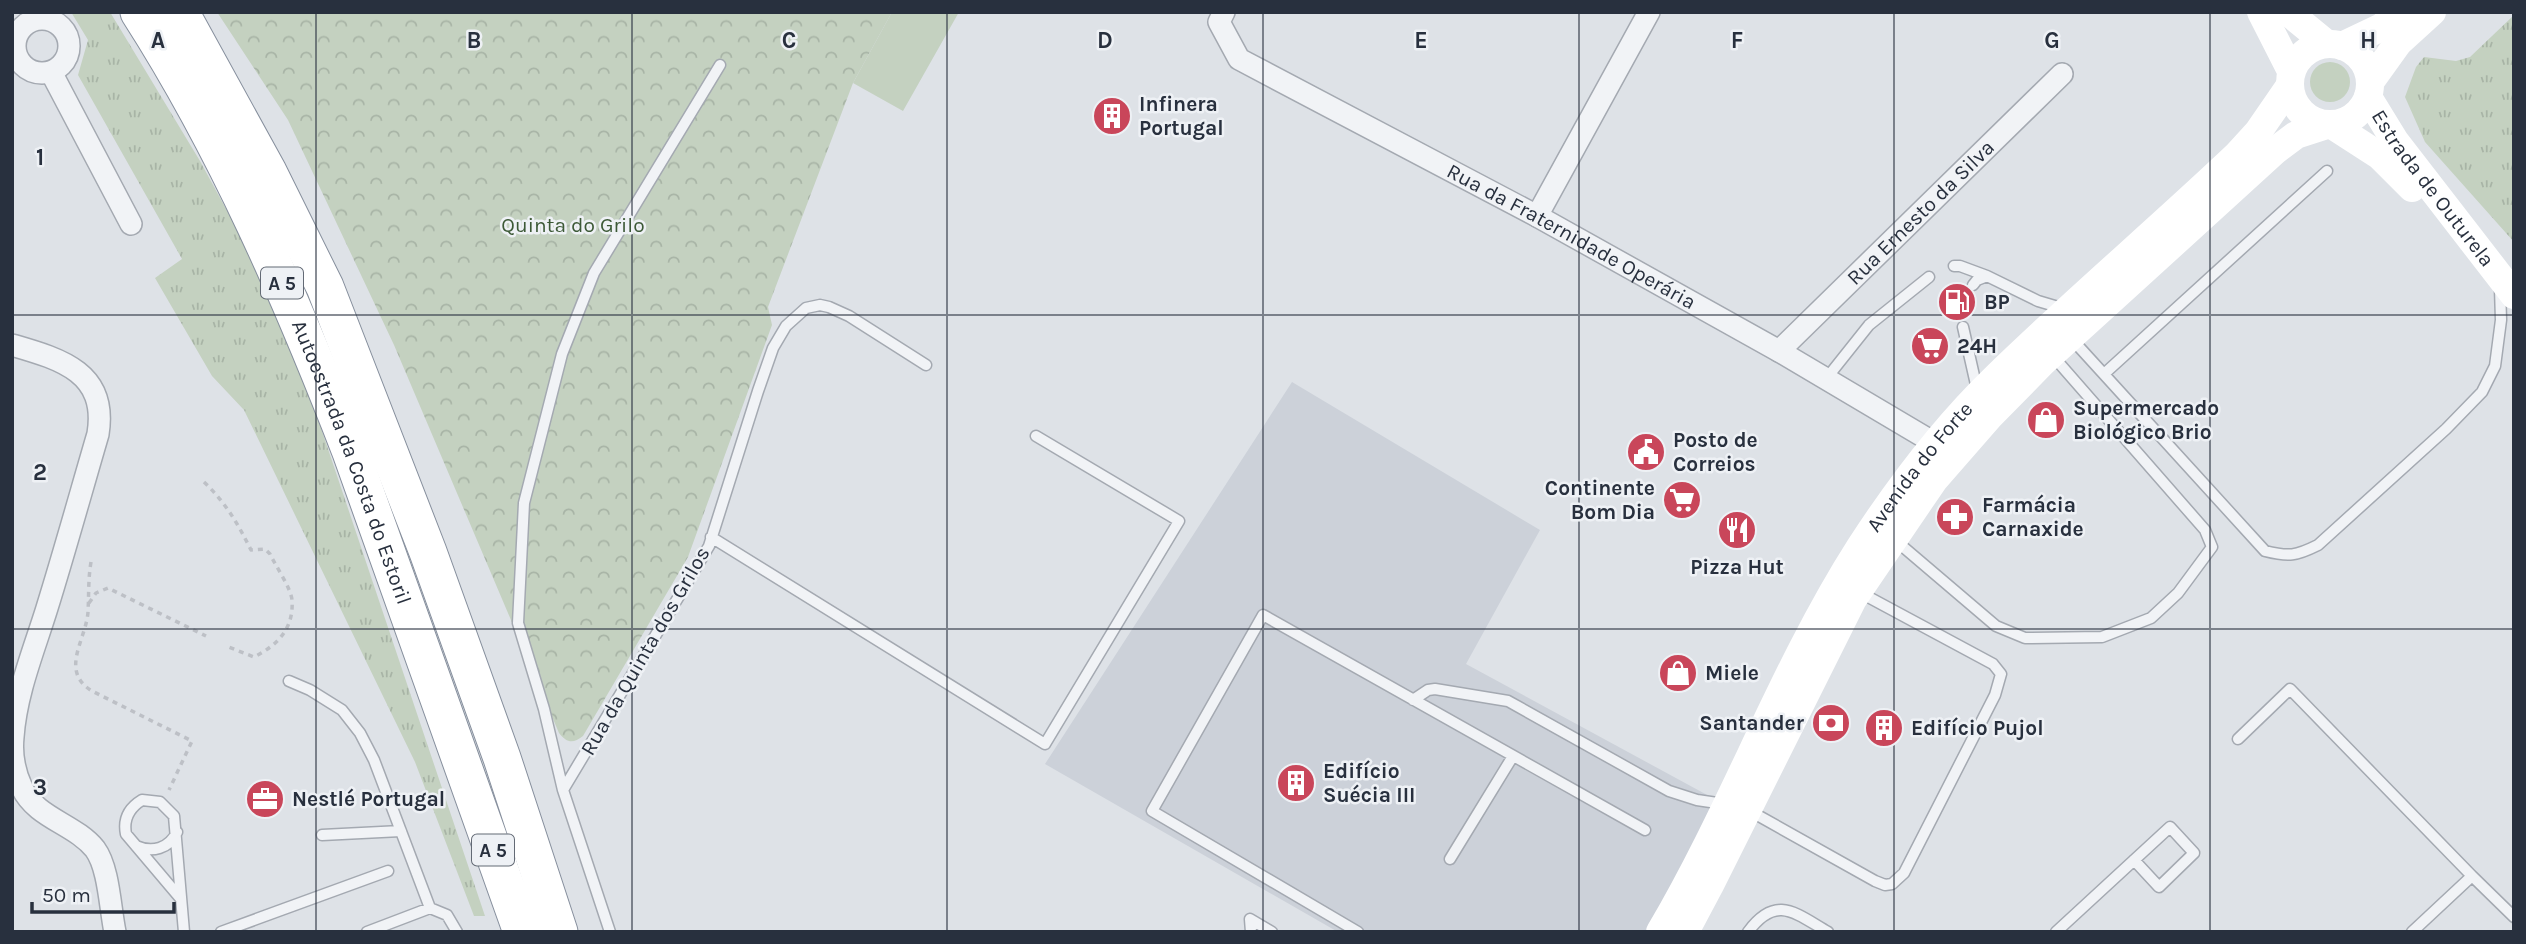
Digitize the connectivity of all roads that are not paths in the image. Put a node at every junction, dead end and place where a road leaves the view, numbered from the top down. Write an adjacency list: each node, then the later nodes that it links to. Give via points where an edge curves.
1 (139, 12): 64 (highway, Autoestrada da Costa do Estoril / A 5, via 209,133 322,377)
2 (180, 12): 58 (highway, Autoestrada da Costa do Estoril / A 5, via 325,287 433,565)
3 (1649, 12): 19 (street)
4 (2261, 12): 15 (street)
5 (2288, 12): 10 (street)
6 (2398, 12): 10 (street, via 2382,27)
7 (2432, 12): 16 (street, via 2398,43)
8 (1222, 17): 19 (street, Rua da Fraternidade Operária, via 1240,60)
9 (19, 19): 11 (street); 13 (street, via 46,19 66,33 68,56)
10 (2334, 45): 15 (street, via 2305,52); 16 (street, via 2353,51 2361,60)
11 (15, 60): 13 (street, via 28,69)
12 (720, 65): 44 (lane, via 594,273 562,354 524,503 518,623)
13 (51, 72): 20 (street)
14 (2062, 74): 30 (street, Rua Ernesto da Silva)
15 (2290, 79): 17 (street, via 2297,108 2316,122); 26 (street, Avenida do Forte, via 2258,132 2237,155)
16 (2369, 89): 17 (street, via 2354,116); 25 (street, Estrada de Outurela, via 2395,141)
17 (2330, 125): 25 (street, Estrada de Outurela, via 2380,156); 29 (street, Avenida do Forte, via 2284,143)
18 (2327, 171): 32 (lane)
19 (1537, 216): 30 (street, Rua da Fraternidade Operária)
20 (131, 224)
21 (1954, 267): 22 (lane)
22 (1987, 276): 24 (lane); 26 (lane, via 2053,307)
23 (1929, 277): 33 (lane, via 1869,325)
24 (1973, 285)
25 (2507, 287): 32 (lane, via 2495,366 2482,392 2318,545 2300,554 2265,551)
26 (2071, 307): 34 (street, Avenida do Forte)
27 (1964, 327): 34 (lane)
28 (12, 345): 59 (street, via 60,360 75,370 97,400 101,418 18,701 13,768 24,792 48,816 74,828 96,851 106,878)
29 (2061, 346): 32 (lane); 38 (street, Avenida do Forte, via 1964,443); 38 (lane, via 2205,530 2212,547 2178,593 2151,618 2102,638 2025,638 1996,626)
30 (1779, 351): 33 (street, Rua da Fraternidade Operária)
31 (926, 365): 37 (lane, Rua da Quinta dos Grilos, via 829,307 806,308 796,315 774,348)
32 (2104, 374)
33 (1826, 379): 36 (street, Rua da Fraternidade Operária)
34 (1978, 396): 36 (street, Avenida do Forte)
35 (1036, 436): 37 (lane, via 1179,521 1045,744)
36 (1936, 444): 45 (street, Avenida do Forte, via 1883,514 1817,621)
37 (712, 537): 44 (lane, Rua da Quinta dos Grilos)
38 (1893, 538): 39 (street, Avenida do Forte)
39 (1858, 591): 45 (street, Avenida do Forte); 45 (lane, via 1993,664 2001,674 1925,835 1897,880 1885,885)
40 (289, 681): 47 (lane, via 327,700 351,719 368,747)
41 (1413, 700): 43 (lane); 45 (lane, via 1435,689 1508,701 1669,791); 68 (lane, via 1263,615 1152,811)
42 (2238, 739): 54 (lane, via 2290,689)
43 (1513, 756): 46 (lane); 51 (lane)
44 (563, 790): 65 (lane)
45 (1737, 807): 69 (street, Avenida do Forte, via 1692,873); 70 (street, Avenida do Forte)
46 (1645, 830)
47 (401, 831): 49 (lane); 56 (lane)
48 (177, 832): 50 (lane, via 157,850); 50 (lane, via 167,808 160,802 142,800 129,811 124,825); 55 (lane)
49 (322, 835)
50 (134, 845): 55 (lane)
51 (1450, 859)
52 (2134, 860): 52 (lane, via 2159,887 2194,853 2170,827); 73 (lane)
53 (388, 871): 61 (lane)
54 (2472, 876): 57 (lane); 74 (lane)
55 (181, 899): 60 (lane)
56 (430, 908): 62 (lane); 63 (lane, via 447,915)
57 (2514, 917)
58 (560, 924)
59 (115, 932)
60 (184, 932)
61 (221, 932)
62 (367, 932)
63 (457, 932)
64 (522, 932)
65 (610, 932)
66 (1251, 932): 67 (lane, via 1250,919)
67 (1272, 932)
68 (1358, 932)
69 (1660, 932)
70 (1685, 932)
71 (1748, 932): 72 (lane, via 1761,916 1780,909)
72 (1828, 932)
73 (2056, 932)
74 (2413, 932)

